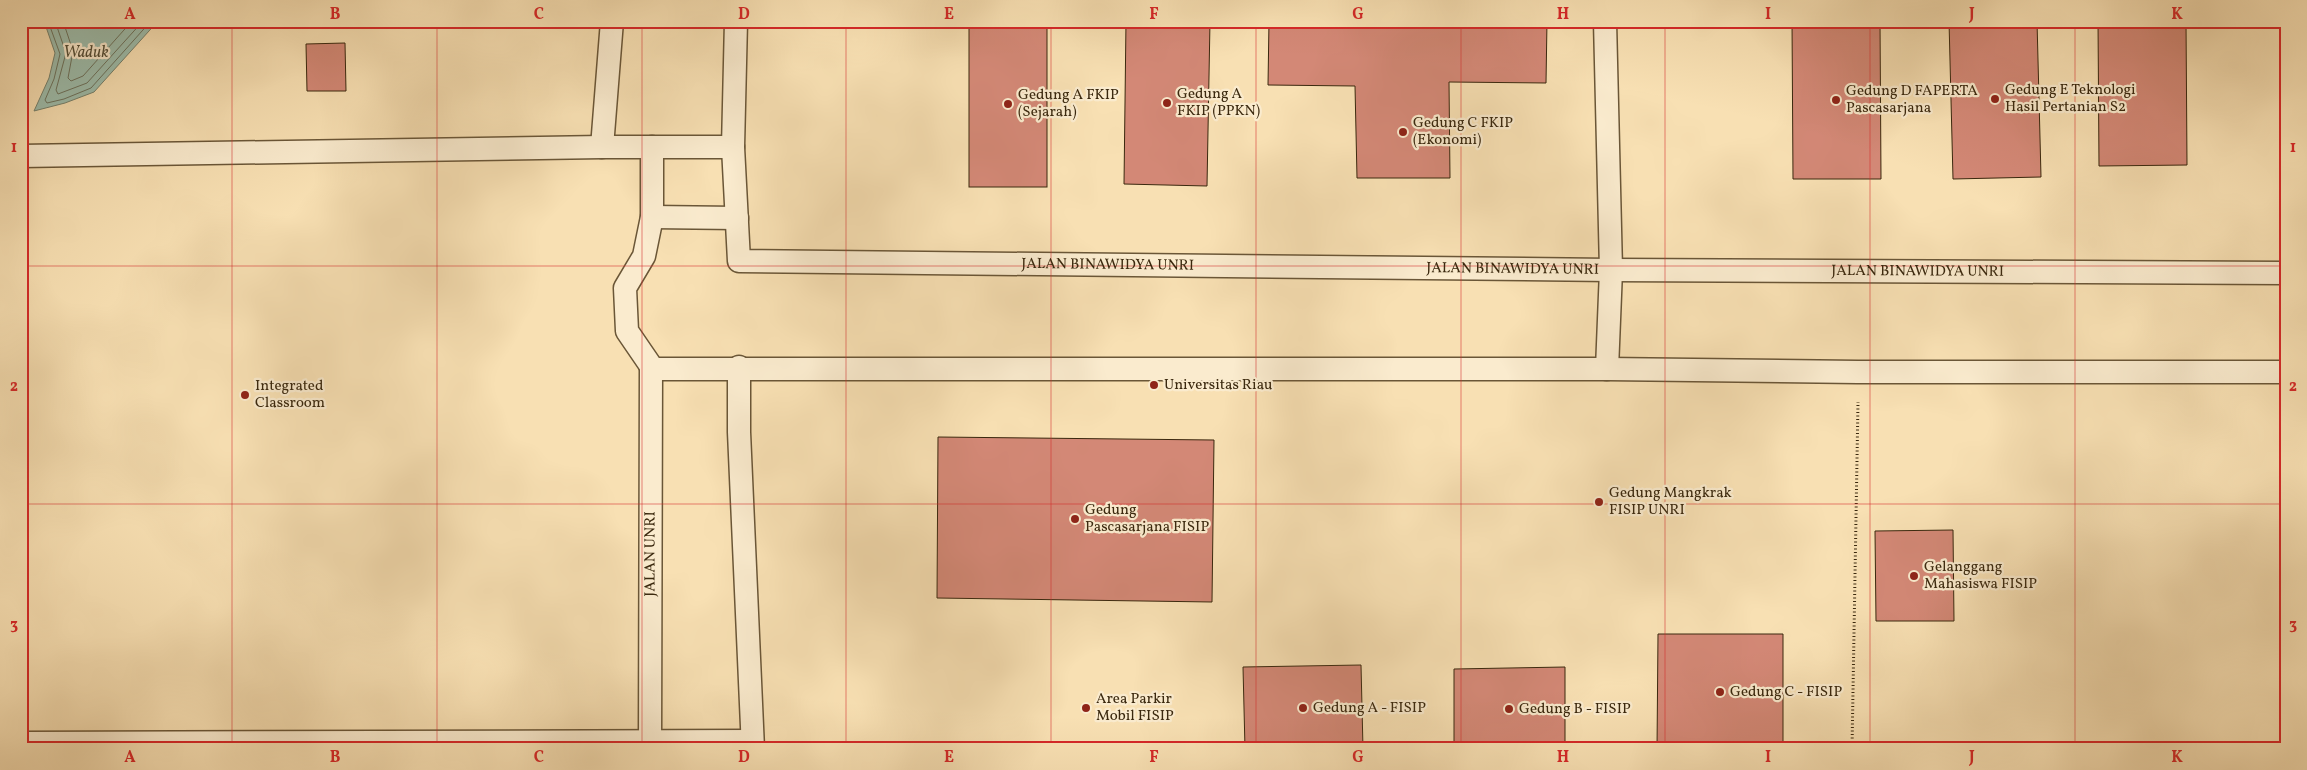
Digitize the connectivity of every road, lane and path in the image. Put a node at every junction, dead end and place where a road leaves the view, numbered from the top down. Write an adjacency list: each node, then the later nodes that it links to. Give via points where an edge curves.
1 (612, 21): 4 (lane)
2 (736, 21): 6 (lane)
3 (1605, 21): 10 (lane)
4 (602, 147): 5 (lane); 7 (lane)
5 (652, 147): 6 (lane); 8 (lane)
6 (733, 147): 9 (lane)
7 (21, 156)
8 (652, 217): 9 (lane); 12 (lane, via 644,256 625,288 628,331)
9 (737, 218): 10 (lane, JALAN BINAWIDYA UNRI, via 738,261)
10 (1611, 270): 11 (lane, JALAN BINAWIDYA UNRI); 14 (lane)
11 (2286, 273)
12 (651, 367): 13 (lane); 18 (lane, JALAN UNRI)
13 (738, 367): 14 (lane); 19 (lane)
14 (1607, 369): 15 (lane)
15 (1858, 372): 16 (lane); 20 (path)
16 (2286, 372)
17 (21, 743): 18 (lane)
18 (650, 745): 19 (lane)
19 (752, 745)
20 (1852, 749)

